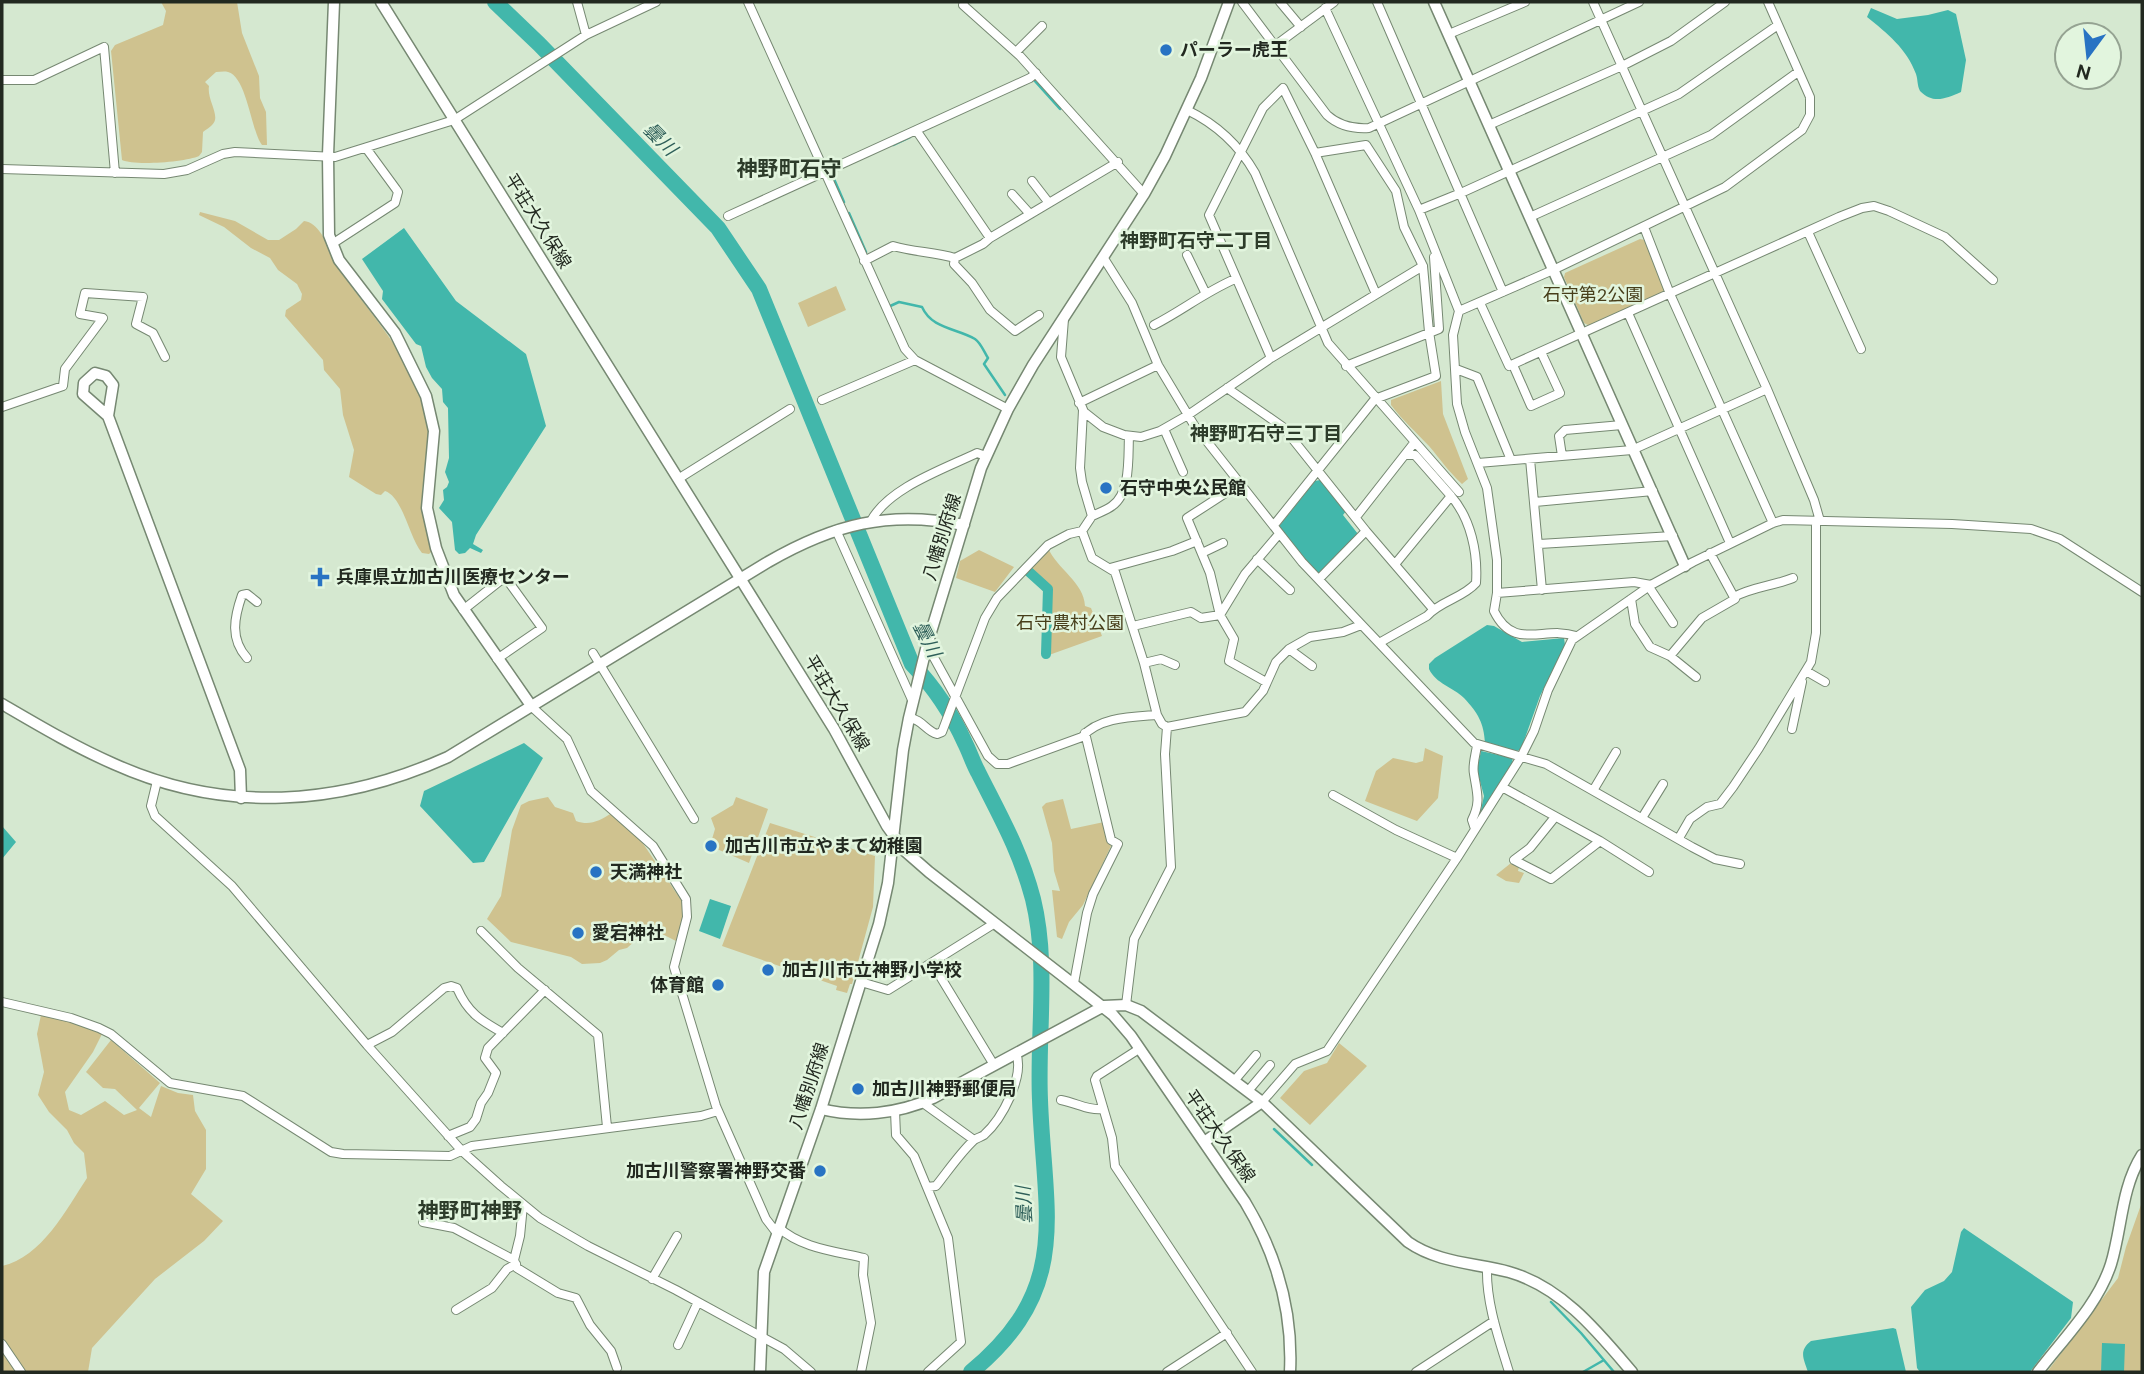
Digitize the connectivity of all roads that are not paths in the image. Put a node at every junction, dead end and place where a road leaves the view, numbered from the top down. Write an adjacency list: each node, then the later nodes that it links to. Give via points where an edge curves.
1 (334, 2): 42 (street)
2 (381, 2): 35 (street, 平荘大久保線)
3 (577, 2): 24 (street)
4 (656, 2): 24 (street)
5 (748, 2): 46 (street)
6 (964, 2): 26 (street)
7 (1229, 2): 33 (street, 八幡別府線)
8 (1242, 2): 25 (street)
9 (1280, 2): 22 (street)
10 (1334, 2): 18 (street)
11 (1377, 2): 32 (street)
12 (1434, 2): 23 (street)
13 (1525, 2): 23 (street)
14 (1593, 2): 19 (street)
15 (1639, 2): 19 (street)
16 (1725, 2): 27 (street, via 1671,41)
17 (1768, 2): 20 (street)
18 (1325, 8): 22 (street); 36 (street)
19 (1602, 19): 27 (street); 31 (street)
20 (1778, 25): 28 (street); 34 (street, via 1679,94)
21 (1042, 26): 26 (street)
22 (1301, 27): 25 (street)
23 (1449, 34): 31 (street)
24 (586, 35): 35 (street)
25 (1276, 45): 36 (street, via 1335,122 1359,129)
26 (1016, 52): 29 (street)
27 (1622, 66): 34 (street); 37 (street)
28 (1798, 72): 43 (street, via 1711,135); 54 (street, via 1811,103 1802,130 1726,187)
29 (1036, 73): 38 (street); 44 (street)
30 (2, 80): 48 (street, via 34,80 104,47)
31 (1470, 82): 32 (street); 37 (street)
32 (1422, 105): 36 (street); 50 (street)
33 (1187, 110): 40 (street); 52 (street, 八幡別府線)
34 (1642, 111): 43 (street); 47 (street)
35 (454, 120): 39 (street); 120 (street, 平荘大久保線)
36 (1379, 124): 55 (street)
37 (1489, 125): 47 (street)
38 (916, 130): 46 (street); 61 (street)
39 (366, 148): 42 (street); 62 (street, via 396,189 397,198)
40 (1242, 151): 41 (street, via 1263,108 1283,88); 71 (street, via 1209,215); 83 (street)
41 (1315, 153): 68 (street, via 1366,145 1396,191 1404,227); 75 (street)
42 (328, 155): 48 (street, via 235,152 176,172); 62 (street, via 327,222)
43 (1663, 157): 54 (street); 58 (street)
44 (1118, 162): 52 (street); 53 (street)
45 (2, 169): 48 (street)
46 (826, 171): 57 (street); 67 (street)
47 (1508, 172): 50 (street); 58 (street)
48 (115, 173)
49 (1032, 181): 53 (street)
50 (1461, 193): 55 (street); 74 (street)
51 (1012, 194): 56 (street)
52 (1144, 194): 65 (street, 八幡別府線)
53 (1049, 203): 56 (street)
54 (1684, 207): 59 (street); 70 (street)
55 (1419, 210): 63 (street)
56 (1030, 214): 61 (street)
57 (727, 216)
58 (1530, 217): 69 (street)
59 (1644, 227): 69 (street); 76 (street)
60 (1808, 232): 70 (street); 72 (street, via 1874,206 1945,237); 86 (street)
61 (990, 238): 66 (street)
62 (332, 244): 159 (street, via 339,260 395,333 426,396 434,431 427,508 440,561)
63 (1434, 247): 78 (street); 84 (street, via 1439,329)
64 (1187, 255): 73 (street)
65 (1103, 257): 81 (street, 八幡別府線); 91 (street, via 1132,303)
66 (955, 258): 67 (street, via 893,246); 80 (street, via 954,264 990,310 1015,331)
67 (864, 261): 90 (street, via 905,349)
68 (1423, 266): 75 (street); 84 (street)
69 (1552, 270): 74 (street); 85 (street)
70 (1714, 274): 76 (street); 96 (street)
71 (1235, 279): 73 (street); 89 (street)
72 (1993, 280)
73 (1205, 292): 82 (street)
74 (1503, 292): 77 (street)
75 (1376, 294): 83 (street)
76 (1670, 294): 79 (street); 102 (street)
77 (1480, 303): 78 (street); 92 (street, via 1509,366)
78 (1459, 312): 94 (street, via 1453,335)
79 (1628, 313): 85 (street); 107 (street)
80 (1039, 315)
81 (1063, 319): 99 (street, via 1061,357); 101 (street, 八幡別府線)
82 (1154, 325)
83 (1322, 328): 89 (street); 93 (street)
84 (1429, 332): 93 (street); 97 (street, via 1436,376)
85 (1581, 335): 87 (street); 106 (street)
86 (1861, 349)
87 (1541, 352): 92 (street); 92 (street, via 1560,393 1531,406)
88 (164, 357): 100 (street, via 153,333 136,324 144,297 85,293 80,314 103,318 65,369 63,386)
89 (1271, 358): 95 (street)
90 (915, 360): 98 (street); 101 (street)
91 (1158, 365): 99 (street); 104 (street)
92 (1513, 365)
93 (1346, 366): 97 (street)
94 (1455, 369): 116 (street, via 1477,377); 117 (street, via 1457,404)
95 (1227, 388): 104 (street); 118 (street, via 1283,426)
96 (1767, 389): 102 (street); 128 (street, via 1814,500)
97 (1375, 399): 110 (street); 118 (street)
98 (822, 400)
99 (1081, 406): 109 (street, via 1098,425); 125 (street, via 1080,468)
100 (2, 407)
101 (1008, 409): 113 (street, 八幡別府線)
102 (1722, 409): 107 (street); 129 (street)
103 (789, 410): 120 (street)
104 (1188, 415): 108 (street); 121 (street)
105 (108, 416): 197 (street, via 240,770)
106 (1622, 425): 111 (street); 114 (street, via 1564,430 1559,436)
107 (1679, 428): 111 (street); 139 (street)
108 (1164, 429): 109 (street, via 1149,436); 119 (street)
109 (1129, 436): 125 (street, via 1121,496 1114,506)
110 (1414, 443): 112 (street); 123 (street)
111 (1632, 450): 114 (street); 122 (street)
112 (1406, 455): 123 (street, via 1415,455); 126 (street)
113 (986, 456): 127 (street, via 977,453 913,482 877,509); 130 (street, 八幡別府線)
114 (1562, 456): 115 (street)
115 (1530, 459): 116 (street); 124 (street)
116 (1511, 460): 117 (street)
117 (1478, 463): 154 (street, via 1492,519)
118 (1318, 471): 126 (street); 131 (street)
119 (1183, 472)
120 (678, 479): 148 (street, 平荘大久保線)
121 (1241, 483): 131 (street); 137 (street, via 1187,518)
122 (1653, 491): 124 (street); 136 (street)
123 (1455, 494): 144 (street); 158 (street, via 1473,539 1476,583)
124 (1535, 502): 140 (street)
125 (1092, 516): 134 (street)
126 (1356, 517): 133 (street)
127 (870, 521): 130 (street, via 925,519); 132 (street)
128 (1818, 521): 129 (street); 153 (street, via 2031,529 2060,539); 176 (street, via 1816,633)
129 (1773, 523): 139 (street)
130 (964, 525): 166 (street, 八幡別府線)
131 (1274, 525): 135 (street)
132 (836, 530): 148 (street, via 797,545); 181 (street)
133 (1366, 530): 144 (street); 149 (street)
134 (1082, 531): 146 (street, via 1092,558); 180 (street, via 1048,545 996,598)
135 (1279, 534): 143 (street); 149 (street)
136 (1673, 536): 140 (street); 145 (street)
137 (1197, 541): 141 (street); 146 (street)
138 (1223, 543): 141 (street)
139 (1730, 543): 142 (street)
140 (1539, 544): 152 (street)
141 (1202, 553): 160 (street)
142 (1710, 553): 145 (street); 155 (street)
143 (1257, 559): 151 (street); 160 (street)
144 (1396, 563): 158 (street)
145 (1685, 566): 150 (street)
146 (1111, 568): 163 (street)
147 (1793, 578): 155 (street)
148 (740, 579): 173 (street); 203 (street, 平荘大久保線, via 834,729)
149 (1320, 579): 162 (street)
150 (1650, 586): 152 (street, via 1634,582); 156 (street); 161 (street)
151 (1290, 590)
152 (1542, 590): 154 (street)
153 (2142, 592)
154 (1497, 593): 164 (street, via 1497,618 1519,636 1563,632)
155 (1734, 597): 169 (street, via 1702,618)
156 (1632, 599): 164 (street); 169 (street, via 1634,624 1650,647)
157 (257, 602): 170 (street, via 242,595 235,623 237,644)
158 (1433, 609): 165 (street)
159 (463, 610): 171 (street); 171 (street, via 501,580 508,581 542,628)
160 (1220, 615): 163 (street, via 1201,618 1191,612); 178 (street, via 1234,639 1229,661)
161 (1673, 623)
162 (1361, 625): 165 (street); 167 (street, via 1310,637)
163 (1133, 626): 172 (street)
164 (1576, 636): 191 (street, via 1568,645)
165 (1379, 643): 189 (street)
166 (927, 645): 180 (street); 181 (street, 八幡別府線)
167 (1289, 649): 175 (street); 178 (street)
168 (593, 653): 173 (street)
169 (1670, 656): 177 (street)
170 (247, 658)
171 (497, 659): 183 (street)
172 (1144, 663): 174 (street, via 1161,659); 184 (street)
173 (600, 664): 183 (street); 199 (street)
174 (1175, 665)
175 (1312, 666)
176 (1805, 673): 179 (street); 187 (street); 202 (street, via 1720,804 1690,819)
177 (1696, 677)
178 (1266, 682): 186 (street, via 1245,712)
179 (1825, 682)
180 (956, 696): 185 (street, via 942,732 932,733 917,719); 188 (street, via 988,756 997,764 1008,764)
181 (913, 702): 185 (street, 八幡別府線)
182 (2, 704): 192 (street, via 76,746)
183 (532, 707): 197 (street, via 448,757 391,780 315,796); 235 (street, via 567,739 591,791 653,846 686,899 687,917 674,967)
184 (1157, 715): 186 (street); 188 (street, via 1123,718)
185 (909, 718): 203 (street, 八幡別府線)
186 (1167, 727): 219 (street, via 1171,867 1133,939)
187 (1792, 729)
188 (1085, 733): 215 (street, via 1111,840 1118,844 1093,894)
189 (1477, 745): 191 (street); 201 (street)
190 (1616, 752): 195 (street)
191 (1521, 757): 194 (street); 195 (street, via 1546,764)
192 (158, 781): 197 (street); 222 (street, via 151,803 155,816 232,886)
193 (1663, 784): 200 (street)
194 (1502, 788): 198 (street); 201 (street)
195 (1594, 789): 200 (street)
196 (1333, 795): 205 (street)
197 (241, 798)
198 (1555, 817): 204 (street); 204 (street, via 1514,860 1551,879)
199 (694, 818)
200 (1642, 818): 202 (street)
201 (1475, 829): 205 (street)
202 (1679, 838): 207 (street, via 1715,859)
203 (895, 839): 210 (street, 平荘大久保線); 216 (street, 八幡別府線, via 879,924)
204 (1600, 841): 206 (street)
205 (1457, 858): 231 (street, via 1327,1051 1295,1065)
206 (1634, 863): 208 (street); 209 (street)
207 (1740, 864)
208 (1629, 871)
209 (1649, 872)
210 (995, 923): 214 (street); 215 (street, 平荘大久保線)
211 (481, 931): 213 (street)
212 (498, 933): 213 (street)
213 (491, 941): 217 (street)
214 (933, 963): 216 (street, via 888,990); 226 (street)
215 (1072, 981): 220 (street, 平荘大久保線)
216 (861, 982): 233 (street, 八幡別府線)
217 (545, 990): 221 (street); 237 (street, via 598,1035)
218 (2, 1002): 241 (street, via 99,1028 170,1083 243,1096 331,1152 450,1156)
219 (1126, 1005): 220 (street); 228 (street, via 1159,1022)
220 (1104, 1006): 223 (street, 平荘大久保線); 224 (street)
221 (503, 1033): 222 (street, via 479,1019 451,986 392,1032); 238 (street, via 486,1052 496,1073 476,1119 470,1127)
222 (367, 1045): 238 (street)
223 (1139, 1049): 234 (street, via 1097,1076); 240 (street, 平荘大久保線)
224 (1019, 1051): 226 (street); 239 (street, via 1014,1087 984,1135)
225 (1255, 1055): 228 (street)
226 (994, 1065): 232 (street)
227 (1270, 1065): 229 (street)
228 (1234, 1081): 229 (street)
229 (1248, 1091): 231 (street)
230 (1061, 1100): 234 (street, via 1094,1111)
231 (1262, 1102): 240 (street); 249 (street, via 1408,1242 1428,1254)
232 (923, 1103): 236 (street); 239 (street)
233 (821, 1109): 236 (street); 246 (street, 八幡別府線)
234 (1103, 1109): 254 (street, via 1115,1166)
235 (718, 1111): 237 (street); 246 (street, via 766,1219)
236 (895, 1111): 243 (street, via 896,1135 914,1156)
237 (607, 1128): 241 (street)
238 (448, 1136): 241 (street)
239 (974, 1140): 243 (street, via 936,1186)
240 (1204, 1142): 266 (street, 平荘大久保線, via 1245,1202 1281,1278)
241 (462, 1151): 244 (street)
242 (2142, 1155): 270 (street, via 2133,1170 2110,1267 2080,1319)
243 (927, 1187): 263 (street, via 948,1238 961,1342)
244 (523, 1205): 248 (street); 250 (street)
245 (423, 1222): 248 (street, via 454,1228)
246 (777, 1229): 255 (street, 八幡別府線, via 764,1272); 262 (street, via 811,1246 864,1258 871,1323)
247 (677, 1236): 250 (street)
248 (515, 1262): 252 (street, via 492,1288); 258 (street, via 539,1283 576,1298)
249 (1487, 1268): 253 (street); 269 (street, via 1522,1277 1563,1300)
250 (652, 1279): 251 (street)
251 (697, 1304): 255 (street); 257 (street)
252 (456, 1310)
253 (1494, 1321): 267 (street); 268 (street)
254 (1227, 1333): 264 (street); 265 (street)
255 (761, 1337): 259 (street, via 784,1349); 261 (street, 八幡別府線)
256 (2, 1344): 260 (street)
257 (678, 1345)
258 (617, 1367)
259 (809, 1371)
260 (21, 1372)
261 (760, 1372)
262 (861, 1372)
263 (928, 1372)
264 (1167, 1372)
265 (1252, 1372)
266 (1290, 1372)
267 (1416, 1372)
268 (1509, 1372)
269 (1632, 1372)
270 (2038, 1372)

